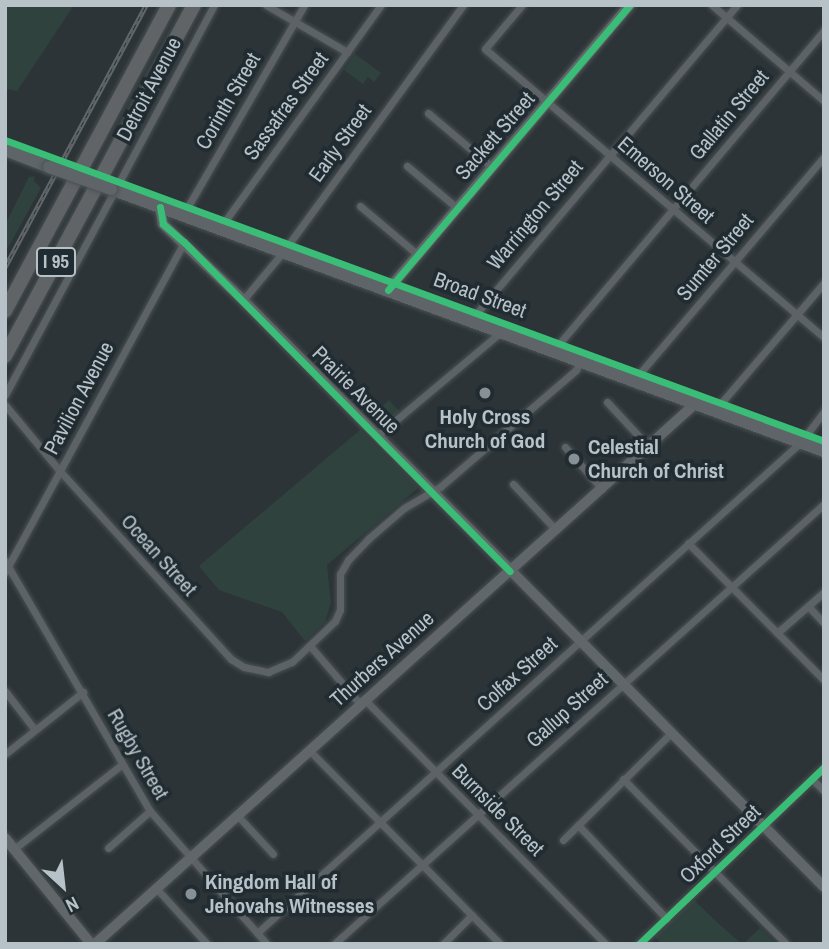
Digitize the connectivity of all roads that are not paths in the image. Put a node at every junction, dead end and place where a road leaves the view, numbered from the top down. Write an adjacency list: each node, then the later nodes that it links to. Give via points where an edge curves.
1 (169, 5): 38 (highway, I 95)
2 (194, 5): 44 (highway, I 95)
3 (214, 5): 25 (street, Detroit Avenue)
4 (266, 5): 13 (street)
5 (304, 5): 13 (street, Corinth Street)
6 (380, 5): 15 (street, Sassafras Street)
7 (463, 5): 32 (street, Early Street)
8 (522, 5): 18 (street, Emerson Street, via 485,48)
9 (630, 5): 18 (street, Sackett Street)
10 (712, 5): 12 (street)
11 (737, 5): 12 (street, Warrington Street)
12 (726, 18): 16 (street); 21 (street, Warrington Street)
13 (295, 21): 15 (street); 29 (street, Corinth Street)
14 (824, 30): 16 (street, Gallatin Street)
15 (347, 52): 30 (street, Sassafras Street)
16 (789, 71): 17 (street); 28 (street, Gallatin Street)
17 (824, 101)
18 (547, 102): 21 (street, Emerson Street); 24 (street, Sackett Street)
19 (428, 113): 24 (street)
20 (5, 150): 25 (main road, Broad Street, bridge)
21 (610, 155): 28 (street, Emerson Street); 40 (street, Warrington Street)
22 (824, 157): 34 (street, Sumter Street)
23 (407, 166): 27 (street)
24 (492, 167): 27 (street, Sackett Street)
25 (114, 189): 29 (main road, Broad Street); 47 (street, Detroit Avenue)
26 (360, 206): 33 (street)
27 (457, 208): 33 (street, Sackett Street)
28 (672, 208): 34 (street, Emerson Street); 43 (street, Gallatin Street)
29 (171, 211): 30 (main road, Broad Street); 31 (street, Prairie Avenue)
30 (220, 228): 32 (main road, Broad Street)
31 (181, 238): 37 (street, Prairie Avenue); 58 (street, Pavilion Avenue)
32 (283, 252): 36 (main road, Broad Street); 37 (street, Early Street)
33 (417, 254): 36 (street, Sackett Street)
34 (734, 261): 39 (street, Emerson Street); 46 (street, Sumter Street)
35 (824, 283): 39 (street)
36 (387, 290): 40 (main road, Broad Street)
37 (243, 300): 53 (street, Prairie Avenue)
38 (5, 311)
39 (797, 315): 42 (street, Emerson Street); 52 (street, via 721,402)
40 (471, 321): 41 (main road, Broad Street)
41 (501, 332): 43 (main road, Broad Street); 53 (street)
42 (824, 338)
43 (553, 351): 45 (main road, Broad Street)
44 (5, 356)
45 (580, 362): 46 (main road, Broad Street); 61 (street, Ocean Street)
46 (636, 382): 49 (main road, Broad Street)
47 (5, 395)
48 (607, 401): 56 (street)
49 (695, 404): 52 (main road, Broad Street); 56 (street, Thurbers Avenue)
50 (5, 405): 58 (street, Ocean Street)
51 (824, 411): 54 (street, Colfax Street)
52 (718, 412): 54 (main road, Broad Street)
53 (377, 436): 61 (street, Prairie Avenue)
54 (801, 442): 57 (main road, Broad Street); 64 (street, Colfax Street)
55 (565, 447): 60 (street)
56 (649, 447): 60 (street, Thurbers Avenue)
57 (824, 451)
58 (59, 470): 65 (street, Pavilion Avenue); 73 (street, Ocean Street, via 231,659 268,672)
59 (513, 484): 63 (street)
60 (602, 489): 63 (street, Thurbers Avenue)
61 (431, 492): 66 (street, Prairie Avenue); 73 (street, Ocean Street, via 404,508 348,560 340,574 340,610)
62 (824, 504): 67 (street, Gallup Street)
63 (556, 530): 66 (street, Thurbers Avenue)
64 (688, 543): 67 (street); 72 (street, Colfax Street)
65 (6, 566): 77 (street, Rugby Street)
66 (510, 571): 72 (street, Prairie Avenue); 78 (street, Thurbers Avenue)
67 (731, 586): 71 (street); 75 (street, Gallup Street)
68 (824, 592): 69 (street)
69 (808, 606): 70 (street); 71 (street)
70 (824, 623)
71 (777, 633): 74 (street)
72 (580, 641): 75 (street, Prairie Avenue); 85 (street, Colfax Street)
73 (311, 647): 78 (street, Burnside Street)
74 (824, 680)
75 (622, 684): 80 (street, Prairie Avenue); 91 (street, Gallup Street)
76 (5, 691): 79 (street)
77 (83, 692): 79 (street); 83 (street, Rugby Street)
78 (362, 702): 81 (street, Thurbers Avenue); 85 (street, Burnside Street)
79 (35, 730): 82 (street)
80 (671, 733): 86 (street); 94 (street, Prairie Avenue)
81 (309, 750): 90 (street, Thurbers Avenue); 92 (street)
82 (5, 754)
83 (121, 765): 89 (street, Rugby Street); 98 (street)
84 (824, 767): 87 (street, Oxford Street)
85 (436, 772): 91 (street, Burnside Street); 92 (street, Colfax Street)
86 (623, 779): 93 (street); 102 (street)
87 (812, 779): 88 (street); 94 (street, Oxford Street)
88 (824, 791)
89 (150, 811): 97 (street); 100 (street, Rugby Street)
90 (236, 814): 99 (street); 100 (street, Thurbers Avenue)
91 (478, 814): 101 (street, Gallup Street); 114 (street, Burnside Street)
92 (379, 823): 101 (street); 107 (street, Colfax Street)
93 (578, 825): 96 (street); 106 (street)
94 (763, 826): 102 (street, Oxford Street); 104 (street, Prairie Avenue)
95 (5, 838): 98 (street)
96 (563, 840)
97 (108, 848)
98 (14, 849): 108 (street)
99 (273, 854)
100 (189, 857): 103 (street, Thurbers Avenue); 107 (street, Rugby Street)
101 (421, 865): 105 (street); 111 (street, Gallup Street)
102 (715, 873): 106 (street, Oxford Street); 116 (street)
103 (155, 887): 108 (street, Thurbers Avenue); 109 (street)
104 (824, 887)
105 (472, 915): 112 (street); 113 (street)
106 (667, 919): 115 (street, Oxford Street)
107 (257, 933): 110 (street, Rugby Street)
108 (93, 944)
109 (207, 944)
110 (267, 944)
111 (334, 944)
112 (443, 944)
113 (500, 944)
114 (606, 944)
115 (639, 944)
116 (786, 944)

